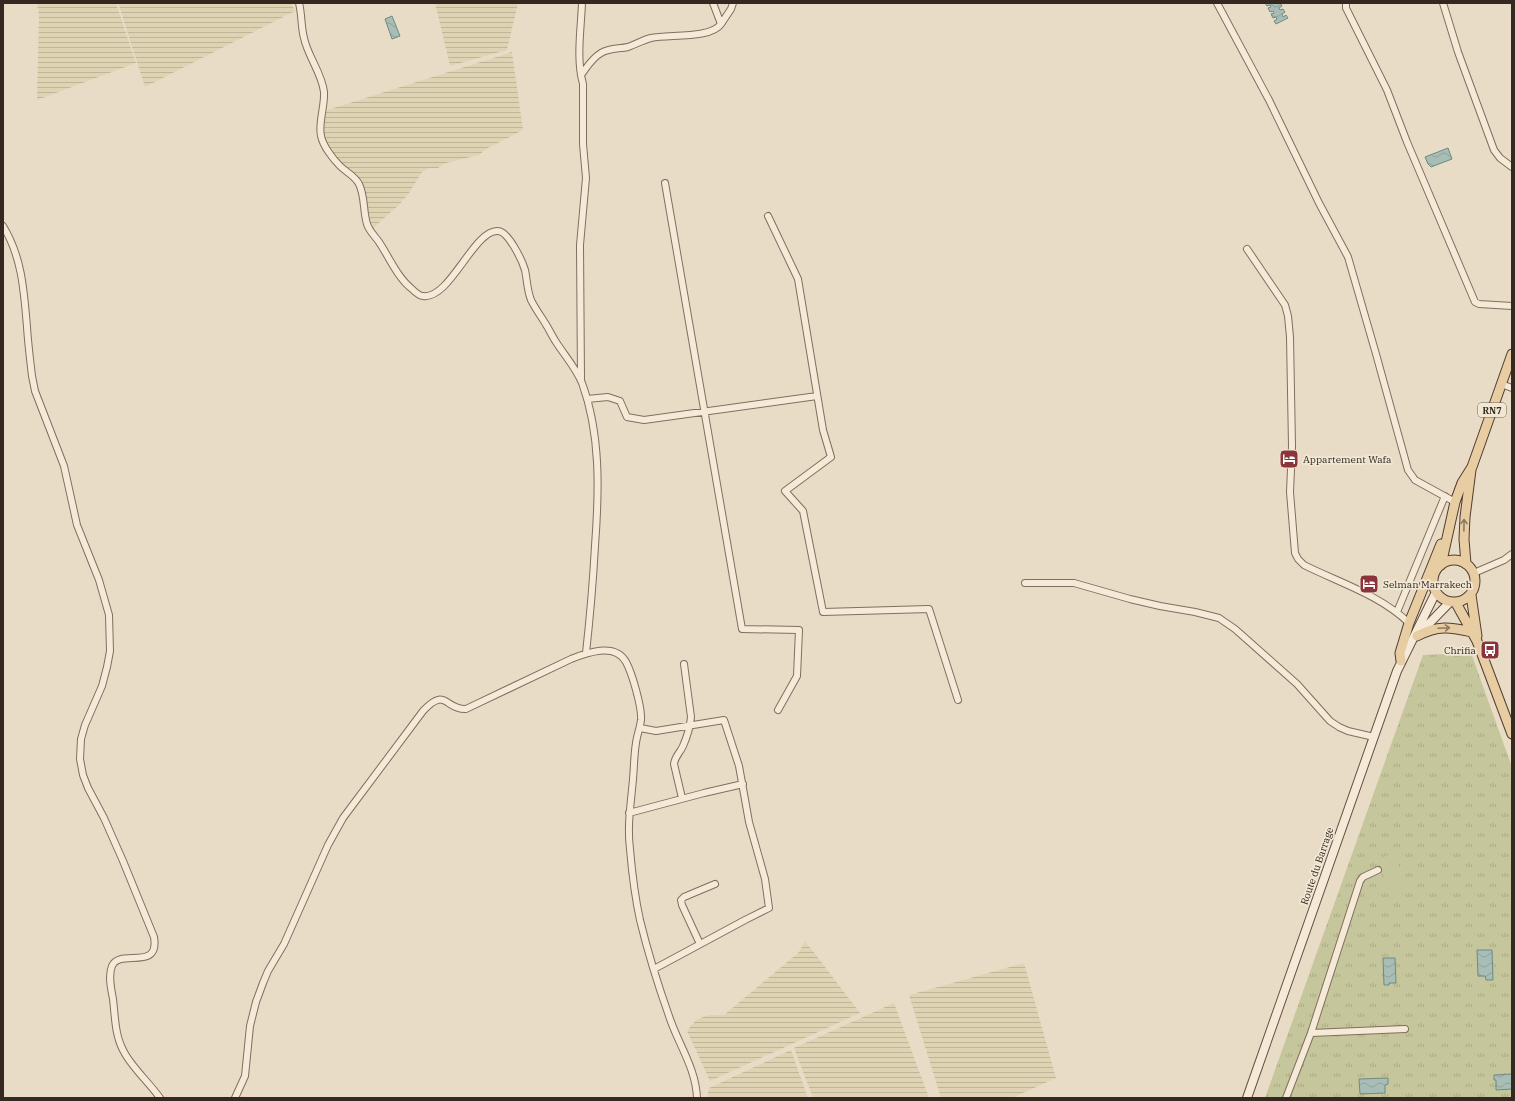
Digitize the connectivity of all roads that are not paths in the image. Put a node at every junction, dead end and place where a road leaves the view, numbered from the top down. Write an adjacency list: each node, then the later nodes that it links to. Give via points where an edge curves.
1 (299, 3): 17 (street, via 304,38 324,93 321,138 339,165 358,183 367,225 401,277 416,293 430,295 446,283 486,235 497,230 503,232 522,262 530,298 536,310)
2 (582, 3): 9 (street)
3 (713, 3): 8 (street)
4 (732, 3): 8 (street)
5 (1217, 3): 24 (street, via 1348,257 1408,470 1415,480)
6 (1346, 3): 15 (street, via 1346,8 1387,90 1475,302)
7 (1443, 3): 10 (street, via 1494,150)
8 (721, 24): 9 (street, via 710,32 650,38 627,47 606,50 590,62)
9 (581, 75): 17 (street, via 586,178 580,245)
10 (1512, 167)
11 (665, 182): 22 (street)
12 (768, 216): 20 (street, via 798,279)
13 (3, 226): 61 (street, via 13,244 21,270 35,391 60,454 77,526 99,580 109,615 110,651 107,667 81,739 80,759 88,788 114,838 154,937 152,952 136,959 116,960 110,976 116,1028 123,1050)
14 (1247, 249): 37 (street, via 1285,305 1288,316 1292,446 1290,492 1295,553 1304,566 1383,602)
15 (1512, 306)
16 (1512, 354): 18 (main road, RN7)
17 (581, 381): 21 (street)
18 (1501, 384): 19 (street); 23 (main road, RN7)
19 (1512, 388)
20 (817, 396): 22 (street); 46 (street, via 831,457 785,491 803,511 823,612 929,609)
21 (587, 399): 22 (street, via 608,397 620,401 627,417 644,420); 43 (street, via 596,444 597,514)
22 (705, 411): 47 (street, via 742,629 798,630 798,676)
23 (1472, 467): 25 (main road, RN7, via 1462,482); 31 (main road, RN7, one-way to 23, via 1465,516)
24 (1445, 496): 25 (street); 37 (street)
25 (1454, 502): 26 (main road, RN7)
26 (1450, 522): 30 (main road, RN7); 38 (main road)
27 (1512, 554): 29 (street)
28 (1512, 559): 29 (street)
29 (1504, 560): 32 (street)
30 (1441, 564): 31 (main road, via 1454,560); 34 (main road, RN7, via 1434,575)
31 (1466, 564): 32 (main road)
32 (1474, 573): 35 (main road, via 1476,585)
33 (1025, 583): 51 (street, via 1074,583 1130,599 1219,618 1297,684 1330,721 1348,731)
34 (1436, 592): 36 (main road); 42 (main road, Route du Barrage)
35 (1471, 595): 36 (main road, via 1461,602); 41 (main road)
36 (1453, 603): 39 (main road); 40 (main road, Route du Barrage)
37 (1397, 612): 38 (street)
38 (1409, 623): 44 (main road, via 1400,653)
39 (1472, 632): 40 (main road, one-way to 39, via 1444,627); 41 (main road)
40 (1417, 636): 42 (main road, Route du Barrage)
41 (1478, 641): 50 (main road)
42 (1410, 643): 44 (main road, Route du Barrage)
43 (586, 653): 49 (street, via 615,652 626,662 639,703); 62 (street, via 472,707 461,709 441,699 429,704 423,711 343,818 328,845 284,944 263,983 250,1026 245,1076)
44 (1401, 661): 51 (main road, Route du Barrage)
45 (684, 664): 48 (street)
46 (958, 700)
47 (778, 710)
48 (690, 725): 49 (street, via 656,731); 52 (street, via 724,720); 53 (street, via 674,764)
49 (640, 728): 54 (street, via 636,743)
50 (1512, 734)
51 (1374, 737): 64 (main road, Route du Barrage)
52 (743, 784): 53 (street); 57 (street, via 749,822 765,879 769,908)
53 (682, 798): 54 (street)
54 (629, 814): 58 (street, via 633,877 640,920)
55 (1378, 870): 60 (street, via 1360,881)
56 (715, 884): 57 (street, via 681,900)
57 (700, 944): 58 (street)
58 (654, 969): 63 (street, via 672,1027 691,1066)
59 (1405, 1029): 60 (street)
60 (1310, 1033): 65 (street)
61 (160, 1098)
62 (234, 1098)
63 (698, 1098)
64 (1247, 1098)
65 (1286, 1098)

